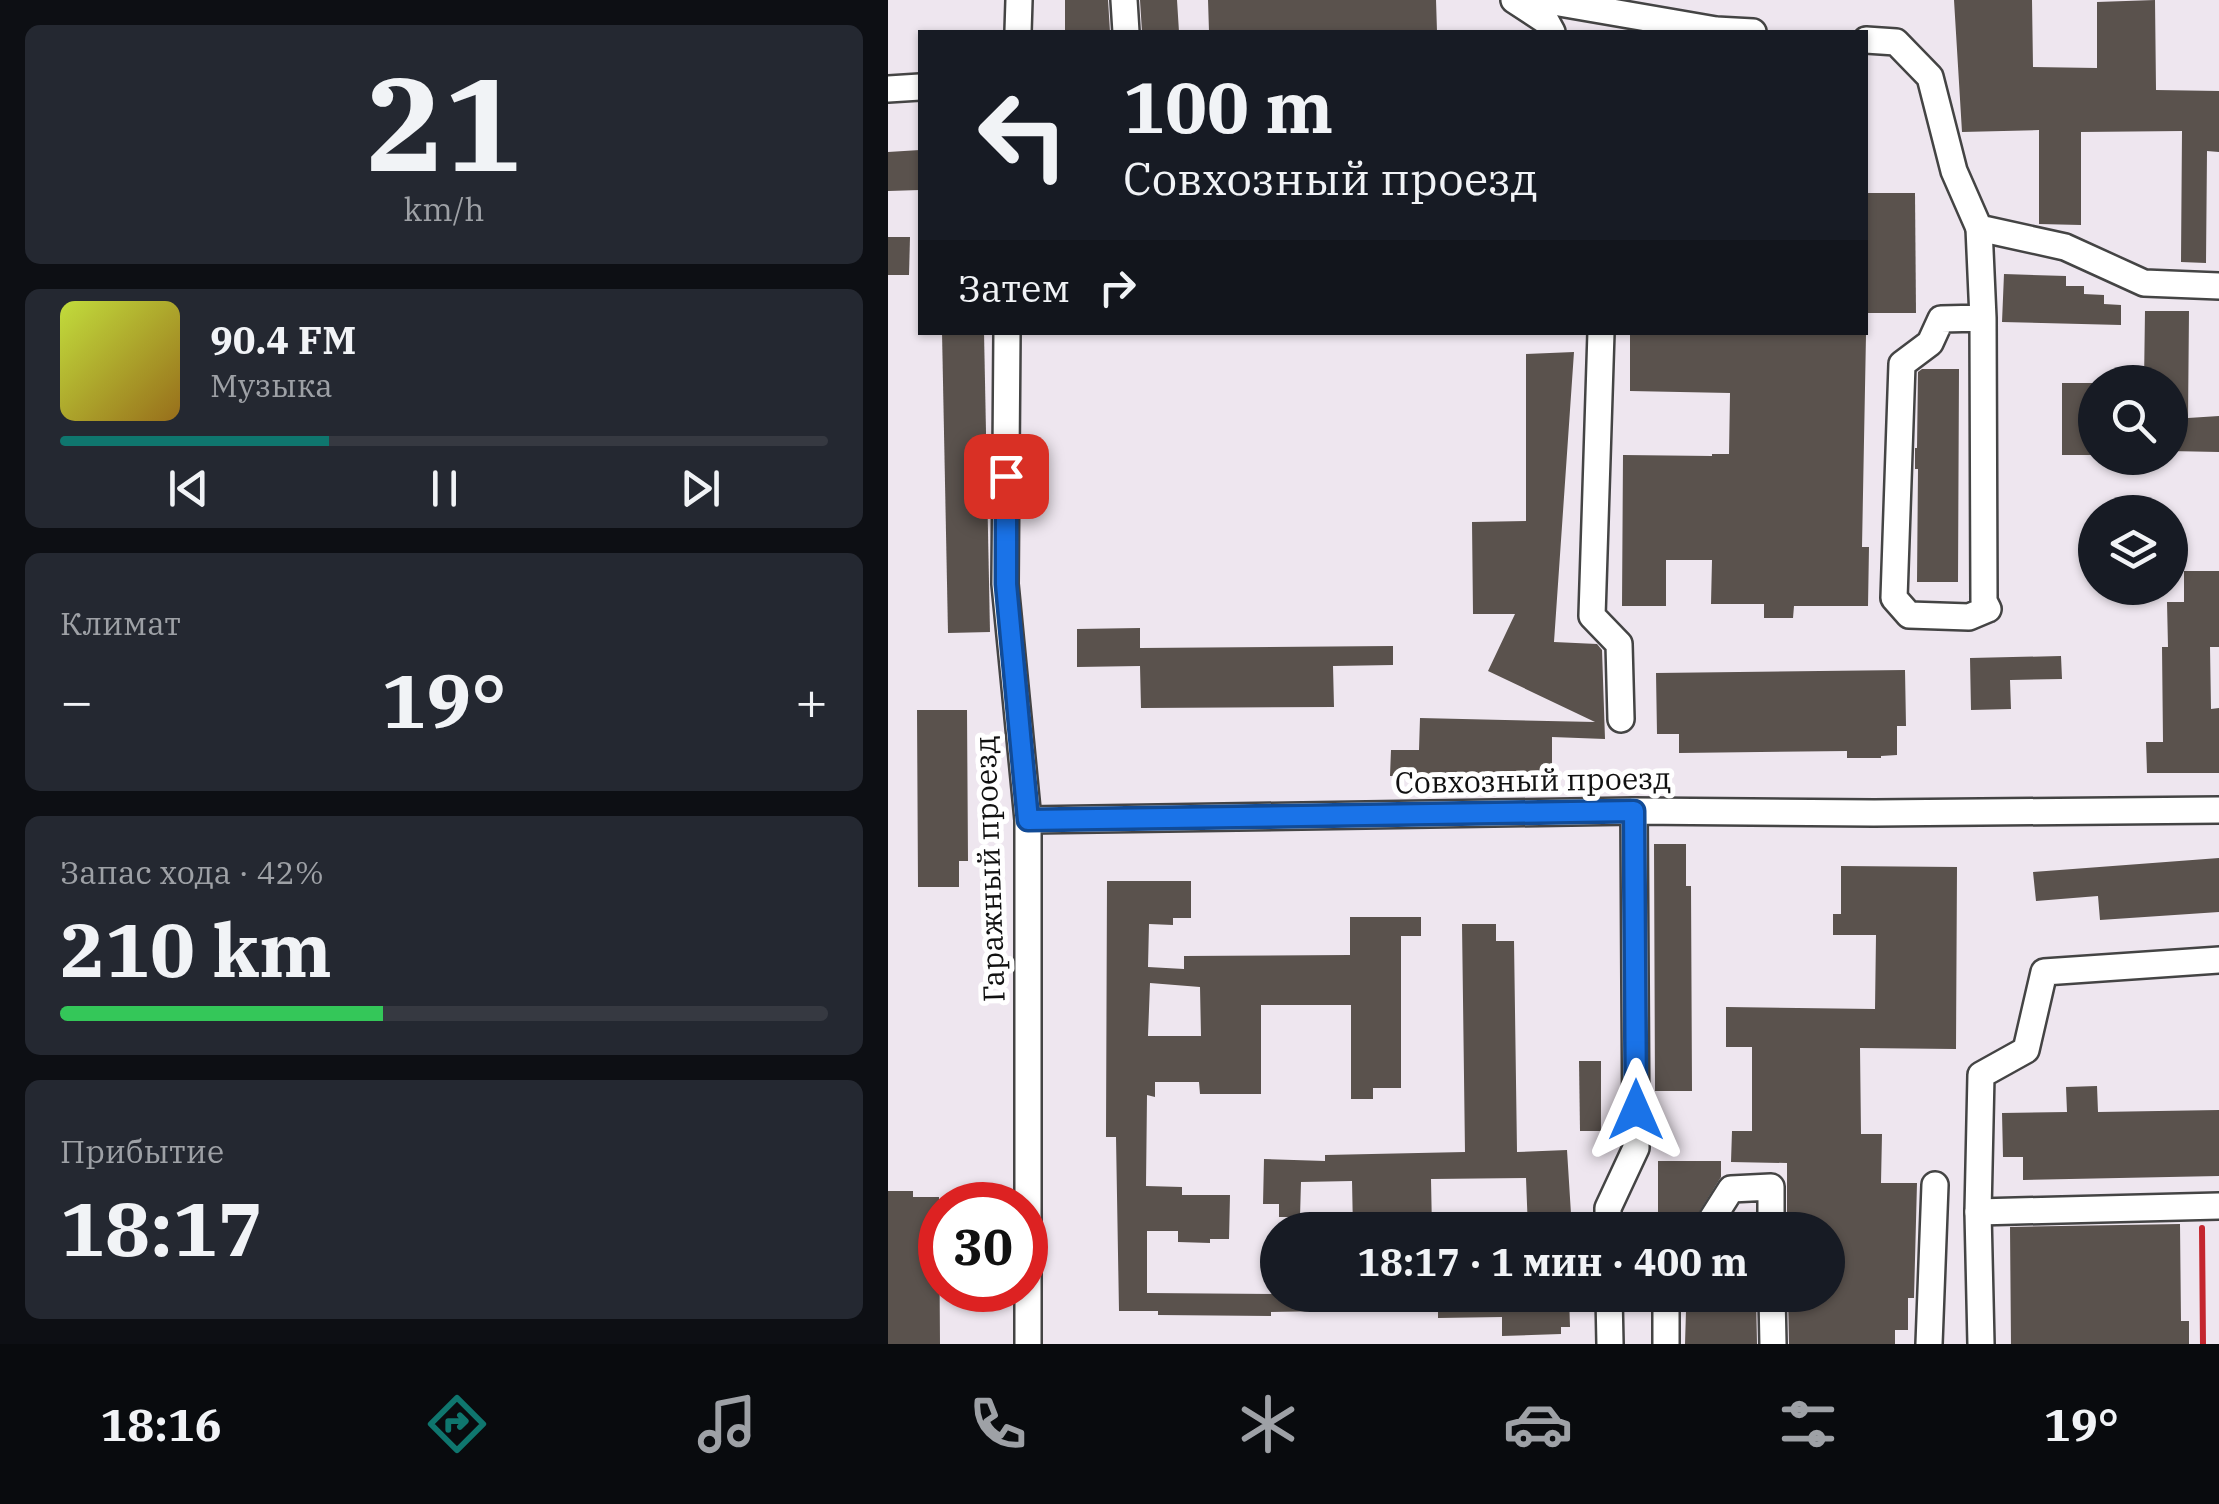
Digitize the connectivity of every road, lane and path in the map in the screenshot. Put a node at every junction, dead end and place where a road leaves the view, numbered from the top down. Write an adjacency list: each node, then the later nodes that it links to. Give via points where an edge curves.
1 (1020, 0): 5 (street)
2 (1124, 0): 6 (street)
3 (1514, 0): 7 (street)
4 (1542, 0): 8 (street)
5 (1018, 30)
6 (1126, 30)
7 (1551, 30)
8 (1716, 30)
9 (1868, 40): 12 (street, via 1896,42 1930,78 1954,172)
10 (918, 87): 11 (street)
11 (888, 89)
12 (1980, 228): 13 (street, via 2064,247 2144,283); 14 (street)
13 (2220, 286)
14 (1983, 318): 14 (street, via 1988,609 1968,617 1909,616 1894,598 1902,364 1930,342 1942,319)
15 (1007, 335): 20 (street, Гаражный проезд, via 1006,584)
16 (1601, 335): 17 (street, via 1592,616 1619,644)
17 (1621, 719)
18 (2220, 810): 19 (street, Совхозный проезд)
19 (1634, 811): 20 (street, Совхозный проезд); 24 (street, via 1636,1148)
20 (1028, 820): 31 (street, Гаражный проезд)
21 (2220, 960): 27 (street, via 2044,972 2026,1050 1980,1075)
22 (1935, 1184): 35 (street)
23 (2220, 1206): 27 (street)
24 (1608, 1212)
25 (1716, 1212): 26 (street, via 1731,1189 1770,1187)
26 (1771, 1212)
27 (1978, 1212): 36 (street)
28 (1610, 1312): 32 (street)
29 (1666, 1312): 33 (street)
30 (1772, 1312): 34 (street)
31 (1028, 1344)
32 (1610, 1344)
33 (1666, 1344)
34 (1772, 1344)
35 (1929, 1344)
36 (1981, 1344)

